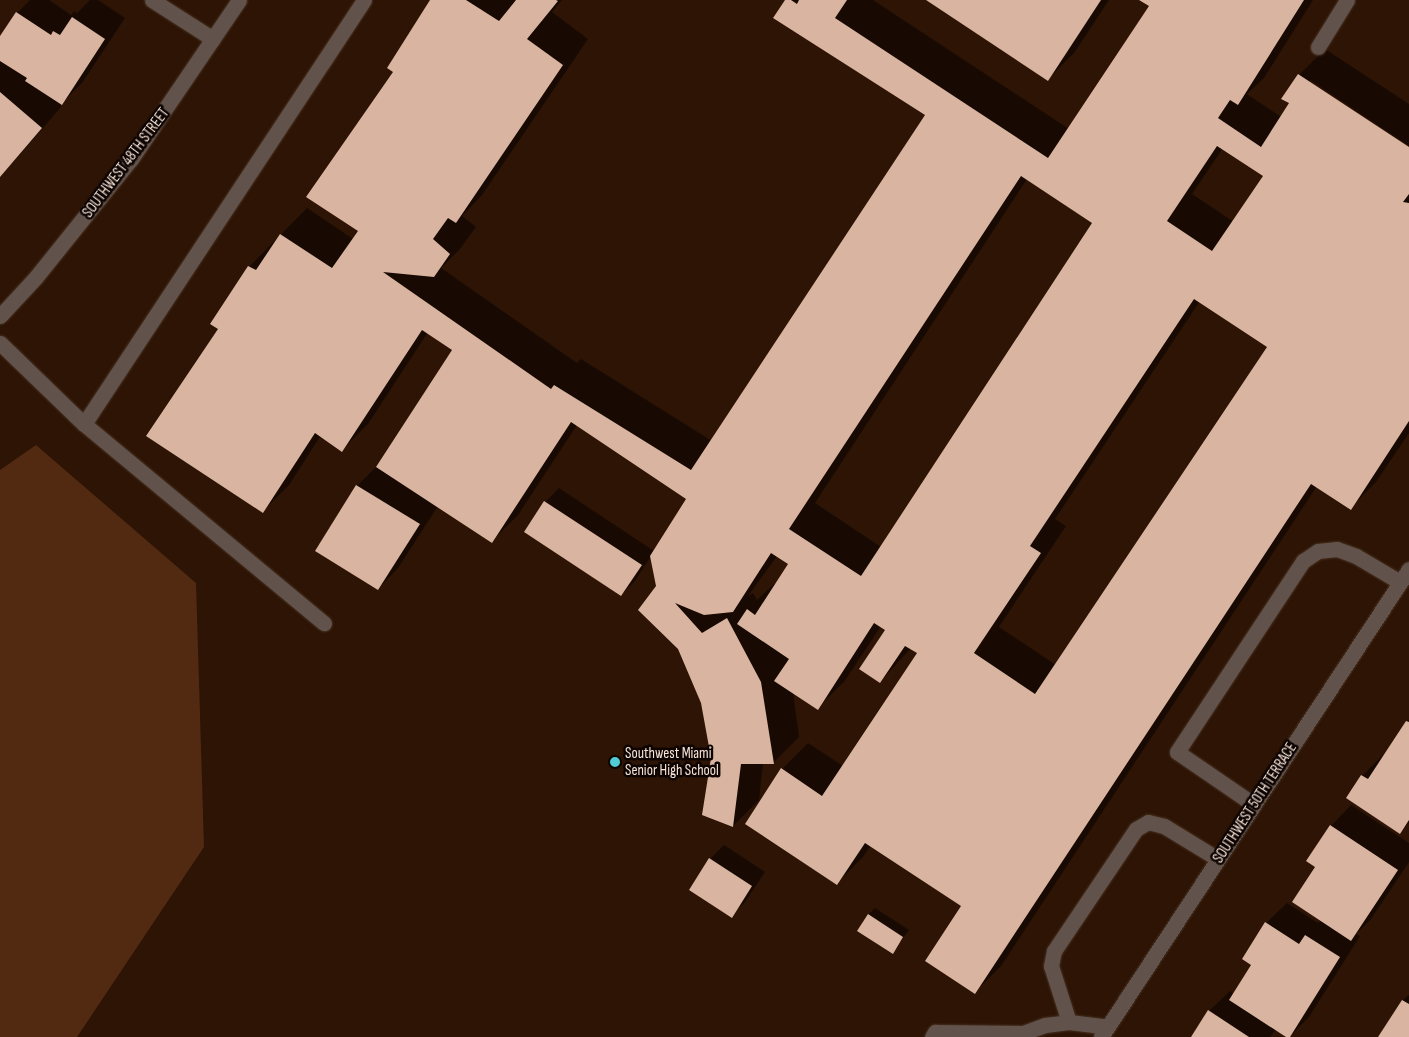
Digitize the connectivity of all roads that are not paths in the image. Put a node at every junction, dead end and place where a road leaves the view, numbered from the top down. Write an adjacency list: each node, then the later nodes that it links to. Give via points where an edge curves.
1 (152, 0): 5 (street)
2 (239, 0): 5 (street, SOUTHWEST 48TH STREET)
3 (364, 0): 9 (street)
4 (1348, 0): 6 (street)
5 (213, 39): 7 (street, SOUTHWEST 48TH STREET, via 131,159 36,277)
6 (1318, 47)
7 (0, 316)
8 (0, 343): 9 (street)
9 (84, 424): 12 (street)
10 (1409, 569): 11 (street, SOUTHWEST 50TH TERRACE)
11 (1400, 582): 13 (street, SOUTHWEST 50TH TERRACE); 13 (street, via 1356,556 1337,549 1318,551 1303,561 1177,752)
12 (324, 623)
13 (1253, 804): 14 (street, SOUTHWEST 50TH TERRACE)
14 (1218, 859): 15 (street, via 1164,826 1148,822 1136,829 1054,951 1051,966); 16 (street, SOUTHWEST 50TH TERRACE)
15 (1069, 1022): 16 (street); 17 (street, via 1045,1025)
16 (1104, 1032)
17 (1021, 1035): 18 (street, via 935,1032)
18 (932, 1037)

